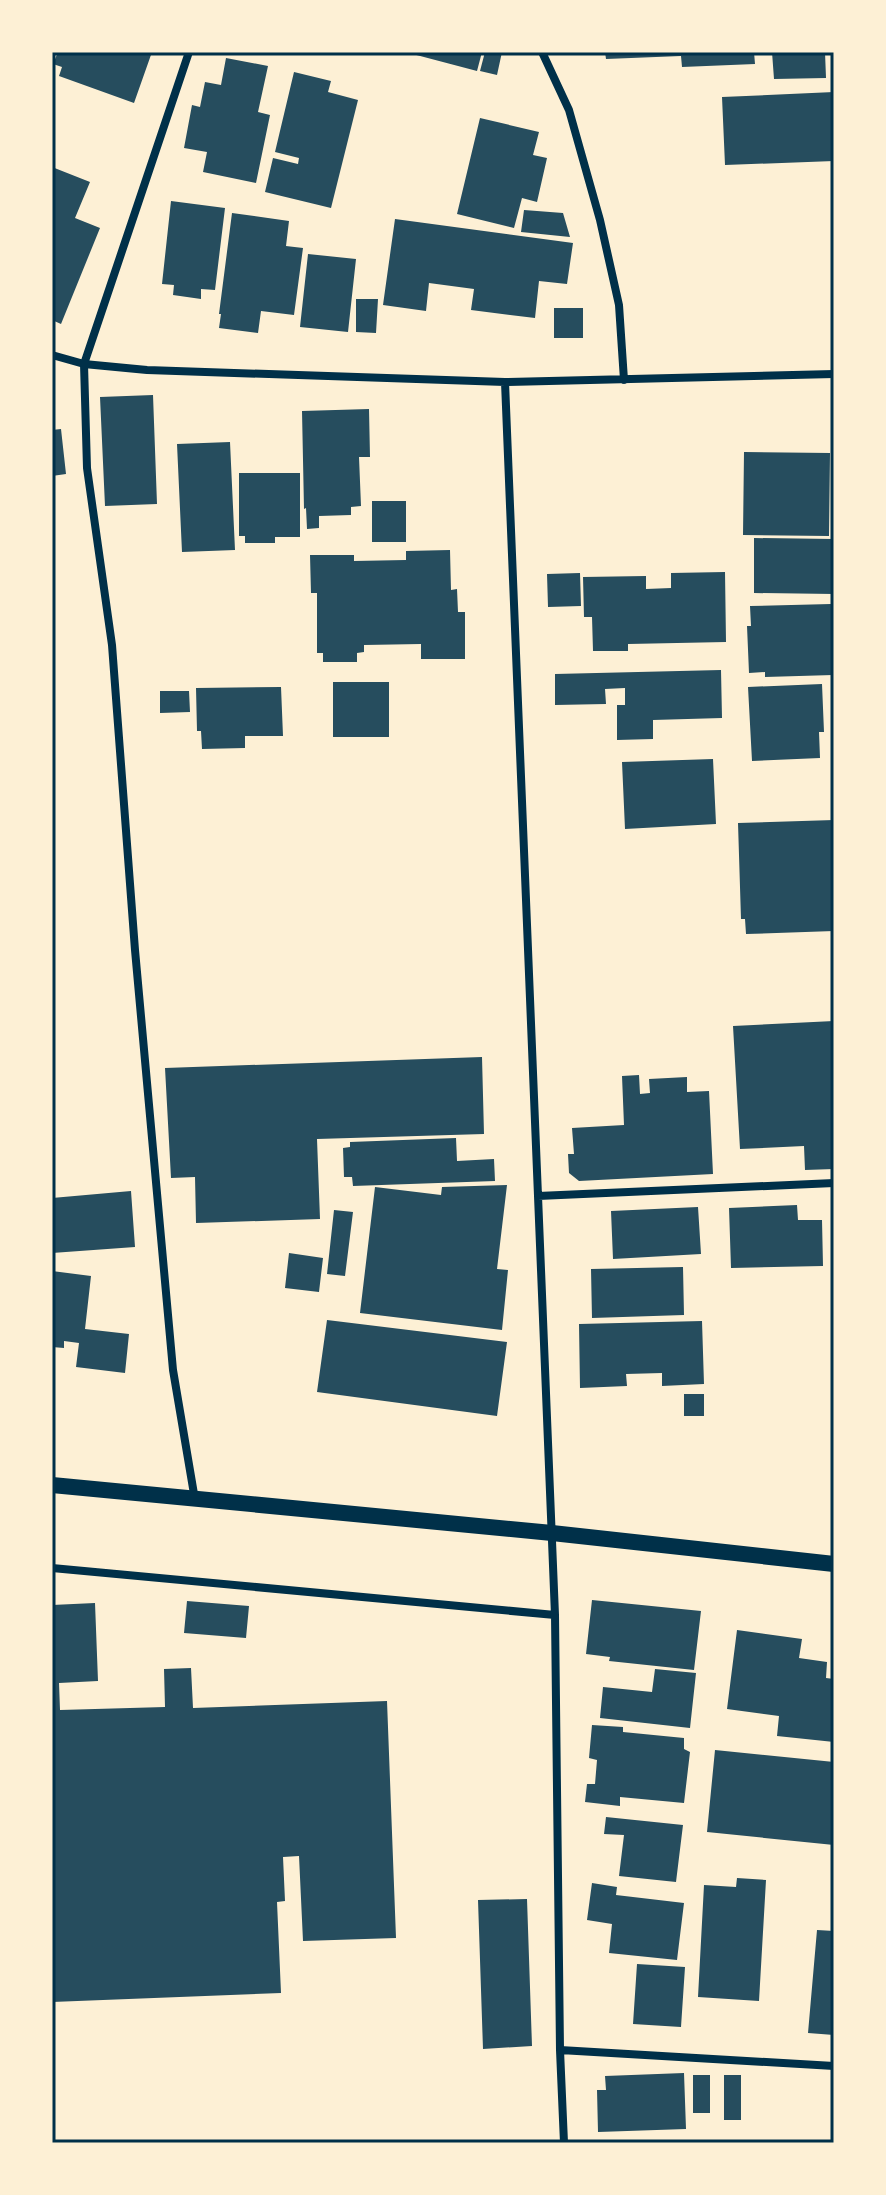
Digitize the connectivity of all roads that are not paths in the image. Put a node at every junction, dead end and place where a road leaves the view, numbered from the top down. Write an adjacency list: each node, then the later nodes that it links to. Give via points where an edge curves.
1 (189, 52): 4 (street)
2 (542, 52): 6 (street, via 569,110 600,220 619,305)
3 (52, 355): 4 (street)
4 (84, 364): 7 (street); 11 (street, via 87,468 112,645 173,1370)
5 (834, 374): 6 (street)
6 (624, 380): 7 (street)
7 (505, 382): 9 (street)
8 (834, 1183): 9 (street)
9 (538, 1196): 12 (street)
10 (52, 1485): 11 (main road)
11 (195, 1500): 12 (main road)
12 (552, 1533): 13 (main road); 15 (street)
13 (834, 1564)
14 (52, 1568): 15 (street)
15 (555, 1615): 16 (street)
16 (560, 2050): 17 (street); 18 (street)
17 (834, 2066)
18 (564, 2143)

